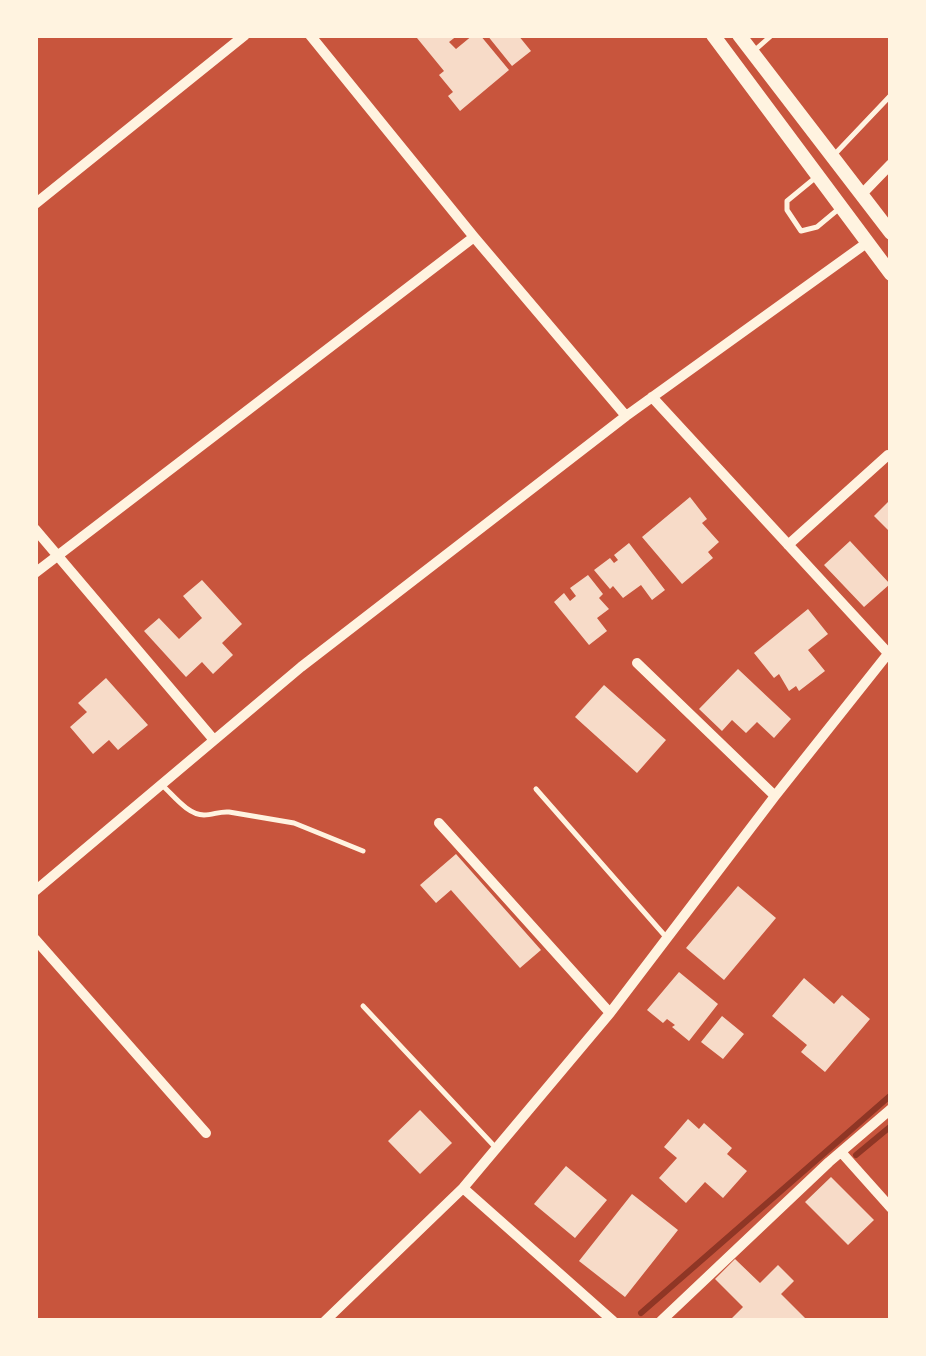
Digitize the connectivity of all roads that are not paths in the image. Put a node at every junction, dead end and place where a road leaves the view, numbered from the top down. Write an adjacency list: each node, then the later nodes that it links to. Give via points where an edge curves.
1 (245, 35): 12 (street)
2 (310, 35): 15 (street)
3 (713, 35): 10 (main road)
4 (739, 35): 6 (main road)
5 (772, 35): 6 (lane)
6 (752, 52): 8 (main road)
7 (891, 95): 8 (lane)
8 (832, 158): 11 (main road)
9 (891, 164): 11 (street)
10 (817, 176): 13 (main road); 13 (lane, via 787,201 800,231)
11 (862, 195): 14 (main road)
12 (35, 204)
13 (841, 208): 16 (main road)
14 (891, 234)
15 (474, 238): 19 (street); 23 (street)
16 (868, 242): 17 (main road); 18 (street)
17 (891, 274)
18 (652, 398): 19 (street); 22 (street)
19 (626, 416): 27 (street)
20 (888, 454): 22 (street)
21 (35, 530): 23 (street)
22 (788, 545): 25 (street)
23 (58, 556): 24 (street); 27 (street)
24 (35, 573)
25 (890, 651): 30 (street)
26 (637, 663): 30 (street)
27 (214, 740): 28 (street)
28 (161, 784): 32 (lane, via 194,812 294,823); 33 (street)
29 (536, 790): 34 (lane)
30 (775, 796): 34 (street)
31 (439, 823): 37 (street)
32 (363, 851)
33 (35, 891)
34 (667, 938): 37 (street)
35 (35, 939): 39 (street)
36 (363, 1006): 40 (lane)
37 (610, 1012): 40 (street)
38 (891, 1109): 41 (street)
39 (206, 1133)
40 (496, 1148): 42 (street)
41 (841, 1152): 43 (street); 46 (street)
42 (463, 1188): 44 (street); 45 (street)
43 (891, 1208)
44 (324, 1321)
45 (613, 1321)
46 (661, 1321)

